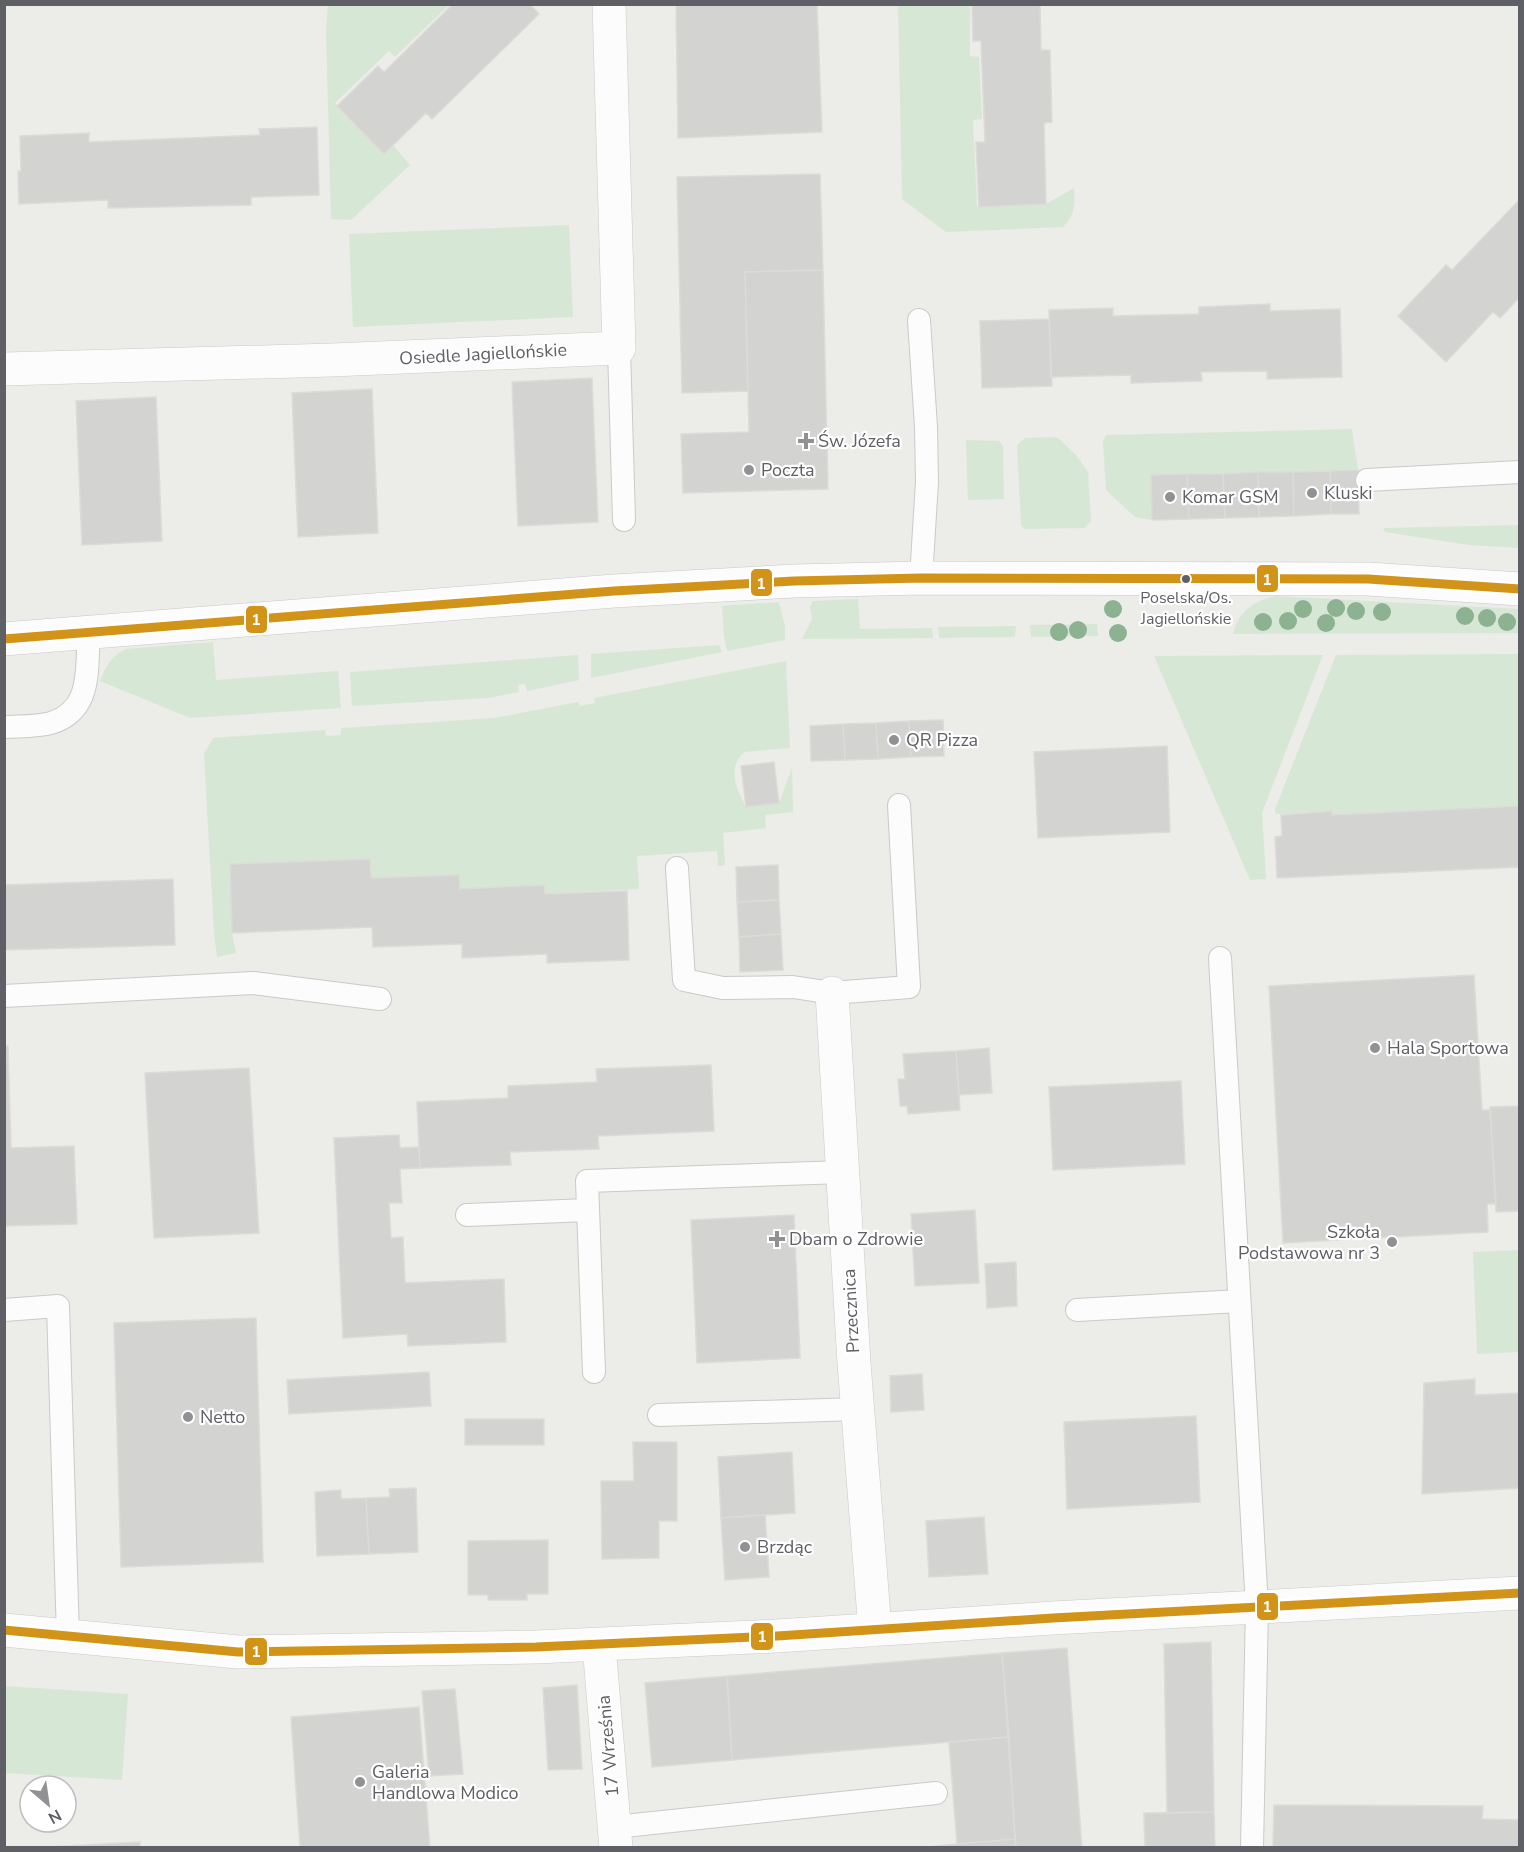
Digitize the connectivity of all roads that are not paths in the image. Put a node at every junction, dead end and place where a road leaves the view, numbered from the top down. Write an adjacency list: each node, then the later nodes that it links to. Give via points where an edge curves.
1 (609, 4): 3 (street)
2 (919, 320): 8 (lane, via 927,482)
3 (619, 348): 4 (street, Osiedle Jagiellońskie); 7 (lane)
4 (4, 369)
5 (1520, 472): 6 (lane)
6 (1366, 480)
7 (624, 520)
8 (921, 578): 9 (street, via 1368,579); 10 (street, via 614,591)
9 (1520, 589)
10 (89, 633): 11 (street); 12 (lane, via 85,688 77,709 51,723)
11 (4, 639)
12 (4, 727)
13 (899, 805): 16 (lane, via 909,987)
14 (677, 868): 16 (lane, via 684,980 723,988 793,987)
15 (1220, 958): 22 (lane)
16 (832, 993): 19 (street, Przecznica)
17 (4, 996): 18 (lane, via 253,983)
18 (380, 999)
19 (843, 1172): 20 (lane, via 587,1181); 26 (street, Przecznica)
20 (588, 1210): 21 (lane); 25 (lane)
21 (467, 1215)
22 (1239, 1301): 24 (lane); 29 (lane)
23 (4, 1310): 32 (lane, via 58,1306)
24 (1077, 1310)
25 (594, 1372)
26 (858, 1409): 27 (lane); 30 (street, Przecznica)
27 (659, 1415)
28 (1520, 1593): 29 (street)
29 (1257, 1607): 30 (street); 36 (lane)
30 (875, 1629): 33 (street)
31 (4, 1630): 32 (street)
32 (68, 1637): 33 (street, via 238,1652)
33 (599, 1645): 35 (street, 17 Września)
34 (936, 1793): 35 (lane)
35 (616, 1838)
36 (1252, 1848)

